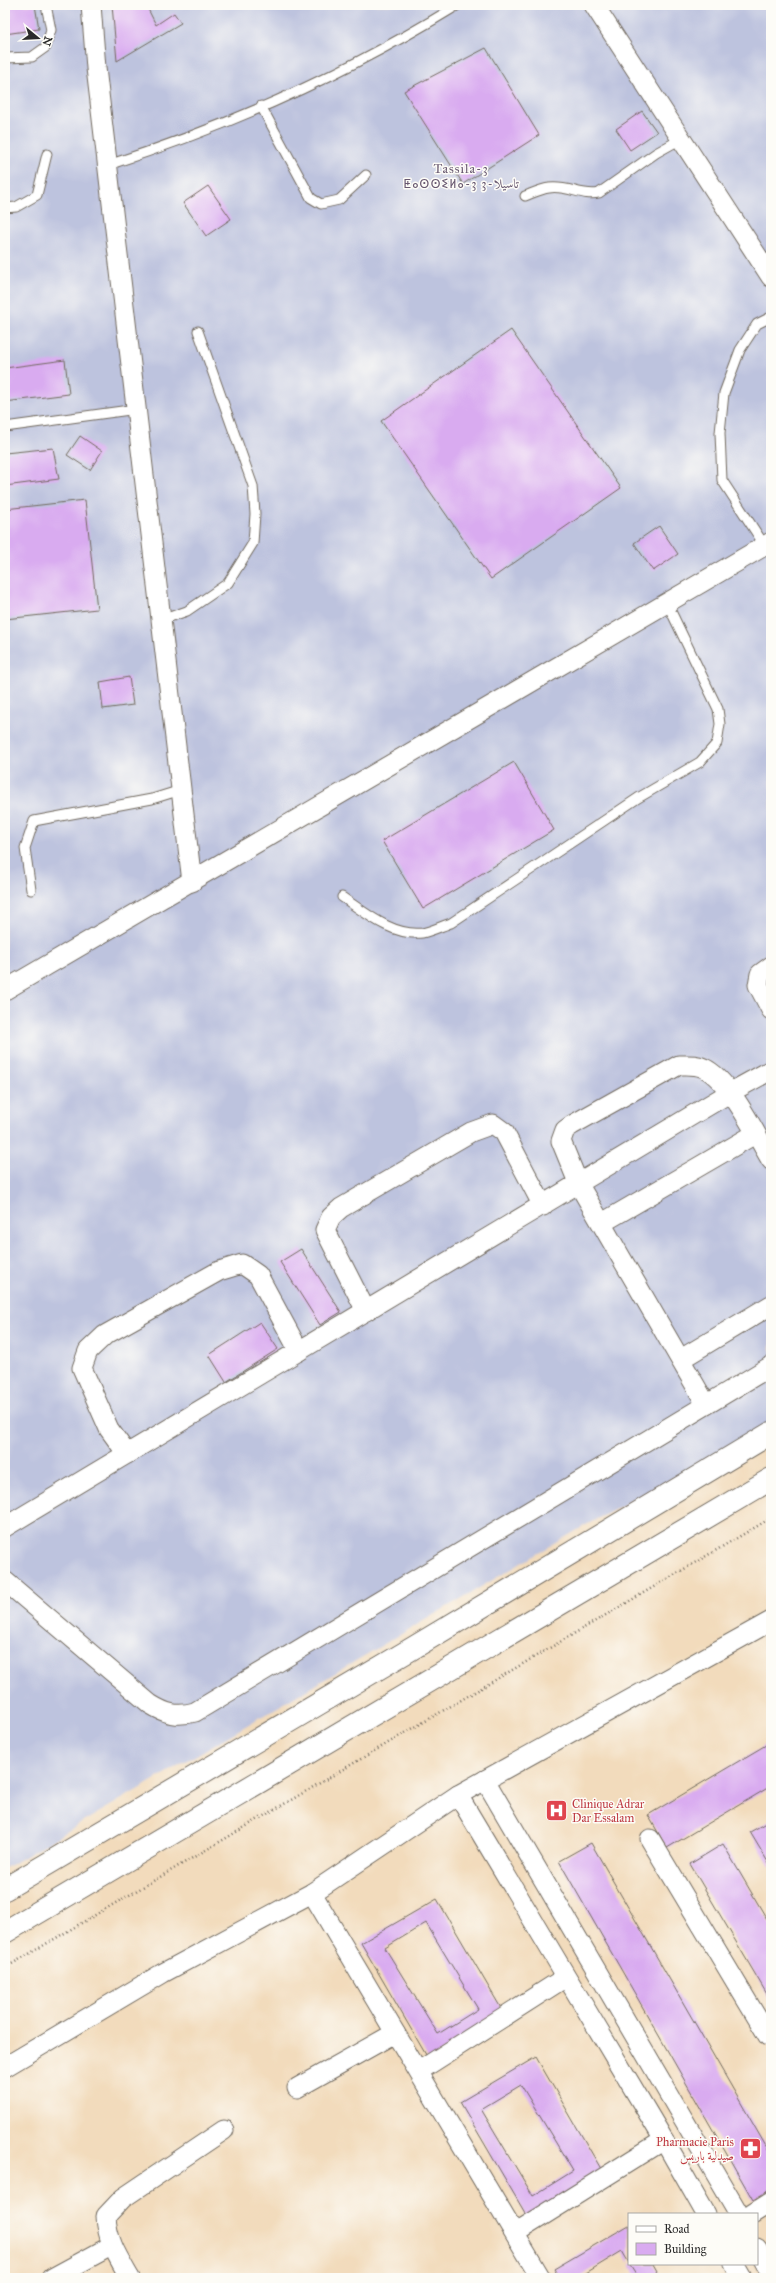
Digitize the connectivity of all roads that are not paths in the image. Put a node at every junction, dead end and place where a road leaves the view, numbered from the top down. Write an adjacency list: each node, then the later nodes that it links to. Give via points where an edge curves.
1 (46, 5): 5 (lane, via 51,30 46,47 32,57)
2 (90, 5): 9 (street)
3 (458, 5): 6 (lane, via 416,31 319,81)
4 (594, 5): 7 (street)
5 (5, 58)
6 (261, 106): 9 (lane, via 167,146); 10 (lane, via 311,198 321,204 339,200)
7 (681, 139): 11 (lane, via 592,195 550,188); 13 (street)
8 (47, 154): 12 (lane, via 37,196 16,207)
9 (108, 165): 16 (street)
10 (366, 175)
11 (525, 196)
12 (5, 208)
13 (771, 277)
14 (771, 317): 18 (lane, via 757,324 740,350 724,393 720,433 722,480)
15 (198, 331): 20 (lane, via 253,486 253,543 228,583 187,611)
16 (137, 409): 17 (lane); 20 (street)
17 (5, 427)
18 (768, 544): 19 (street)
19 (667, 603): 22 (street); 24 (lane, via 718,708 720,724 717,744 700,762 638,798 451,923 423,932 403,933 372,918)
20 (161, 620): 21 (street)
21 (181, 790): 22 (street); 23 (lane, via 152,799 34,820 25,848)
22 (192, 882): 26 (street)
23 (31, 890)
24 (342, 897)
25 (771, 966): 27 (street, via 760,974 758,985)
26 (5, 990)
27 (771, 1010)
28 (771, 1070): 29 (street)
29 (731, 1092): 30 (street); 32 (street); 32 (street, via 704,1068 691,1064 679,1065 572,1125 565,1130 561,1141)
30 (755, 1134): 31 (street); 34 (street)
31 (771, 1160)
32 (578, 1184): 33 (street); 34 (street)
33 (543, 1206): 36 (street); 36 (street, via 504,1132 493,1124 471,1132 340,1208 331,1217 325,1230)
34 (602, 1223): 38 (street)
35 (771, 1305): 38 (street)
36 (366, 1311): 37 (street)
37 (299, 1351): 42 (street); 42 (street, via 258,1276 242,1264 219,1271 105,1335 88,1351 82,1368 109,1429)
38 (681, 1360): 40 (street)
39 (771, 1366): 40 (street)
40 (706, 1404): 45 (street, via 195,1712 182,1716 162,1711 150,1704)
41 (771, 1433): 50 (highway, via 401,1656)
42 (127, 1454): 44 (street)
43 (771, 1479): 52 (highway)
44 (5, 1527)
45 (5, 1581)
46 (771, 1621): 47 (street)
47 (485, 1780): 48 (street); 63 (street)
48 (458, 1796): 51 (street); 53 (street)
49 (650, 1839): 55 (street)
50 (5, 1889)
51 (312, 1892): 54 (street); 56 (street, via 163,1973)
52 (5, 1932)
53 (566, 1976): 57 (street); 60 (street)
54 (395, 2032): 57 (street); 58 (street)
55 (770, 2037)
56 (5, 2067)
57 (419, 2071): 65 (street)
58 (297, 2088)
59 (224, 2130): 66 (street, via 123,2198 106,2216)
60 (664, 2140): 62 (street); 65 (street)
61 (771, 2202): 64 (street)
62 (705, 2213)
63 (738, 2213)
64 (754, 2213)
65 (515, 2233): 70 (street)
66 (111, 2246): 71 (street); 72 (street)
67 (758, 2250): 69 (street)
68 (735, 2265): 73 (street)
69 (771, 2274)
70 (535, 2276)
71 (52, 2278)
72 (130, 2278)
73 (742, 2278)

